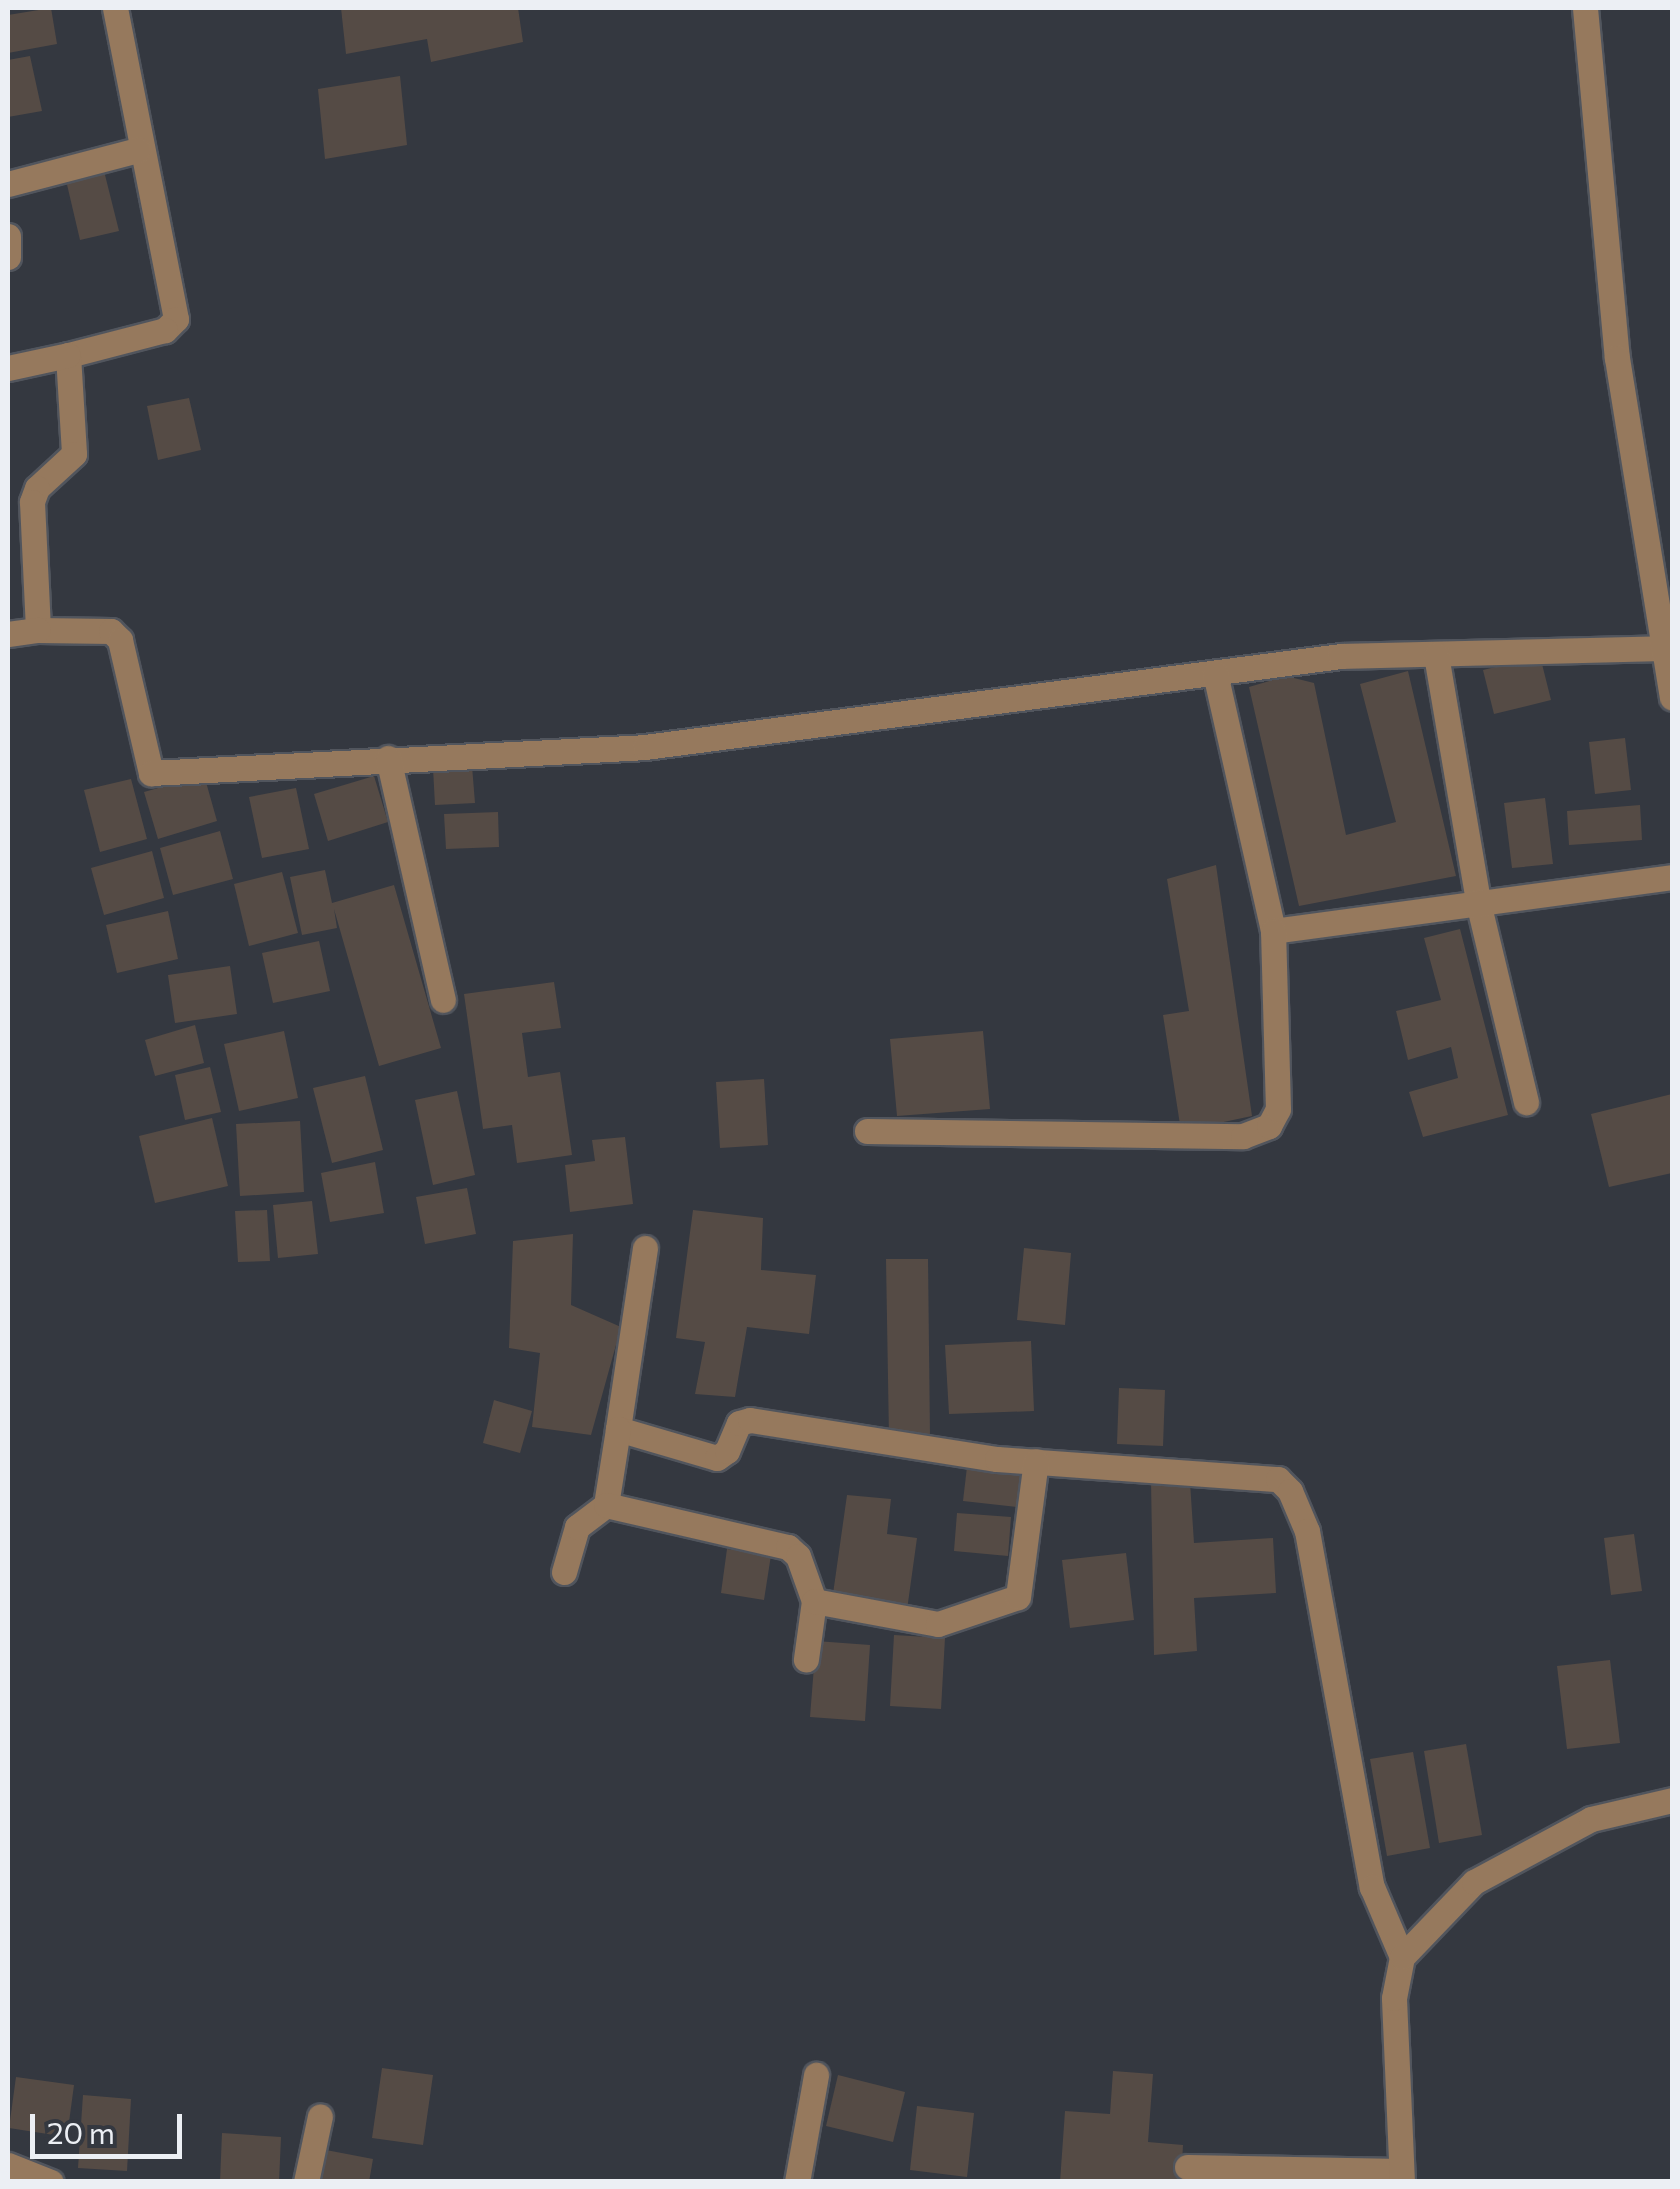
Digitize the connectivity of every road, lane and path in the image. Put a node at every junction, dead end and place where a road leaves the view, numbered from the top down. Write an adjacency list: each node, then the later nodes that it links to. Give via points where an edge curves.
1 (114, 8): 3 (street)
2 (1585, 8): 11 (street, via 1617,358)
3 (138, 150): 4 (street); 7 (street, via 176,319 165,330)
4 (8, 184)
5 (8, 236): 6 (street)
6 (8, 257)
7 (68, 355): 8 (street); 9 (street, via 74,454 32,502)
8 (8, 368)
9 (38, 630): 10 (street); 15 (street, via 110,632 120,640 151,773)
10 (8, 634)
11 (1661, 648): 12 (street); 14 (street)
12 (1436, 654): 13 (street, via 1341,656); 17 (street)
13 (1215, 673): 15 (street, via 645,748); 18 (street)
14 (1672, 698)
15 (388, 758): 19 (street)
16 (1672, 877): 17 (street)
17 (1478, 902): 18 (street); 20 (street)
18 (1273, 932): 21 (street, via 1278,1109 1269,1126 1243,1136)
19 (443, 1000)
20 (1526, 1102)
21 (867, 1131)
22 (645, 1248): 23 (street)
23 (618, 1429): 24 (street, via 716,1458 745,1420); 25 (street)
24 (1036, 1460): 27 (street, via 1018,1597 938,1624); 30 (street, via 1260,1474 1290,1491 1307,1531 1372,1888)
25 (606, 1505): 26 (street, via 577,1527); 27 (street, via 788,1547 798,1556)
26 (564, 1572)
27 (814, 1601): 28 (street)
28 (806, 1658)
29 (1672, 1800): 30 (street, via 1591,1818 1474,1882)
30 (1402, 1957): 35 (street, via 1394,1998)
31 (816, 2075): 38 (street)
32 (320, 2116): 37 (street)
33 (8, 2165): 36 (street)
34 (1187, 2167): 35 (street)
35 (1402, 2176)
36 (51, 2182)
37 (306, 2182)
38 (797, 2182)

